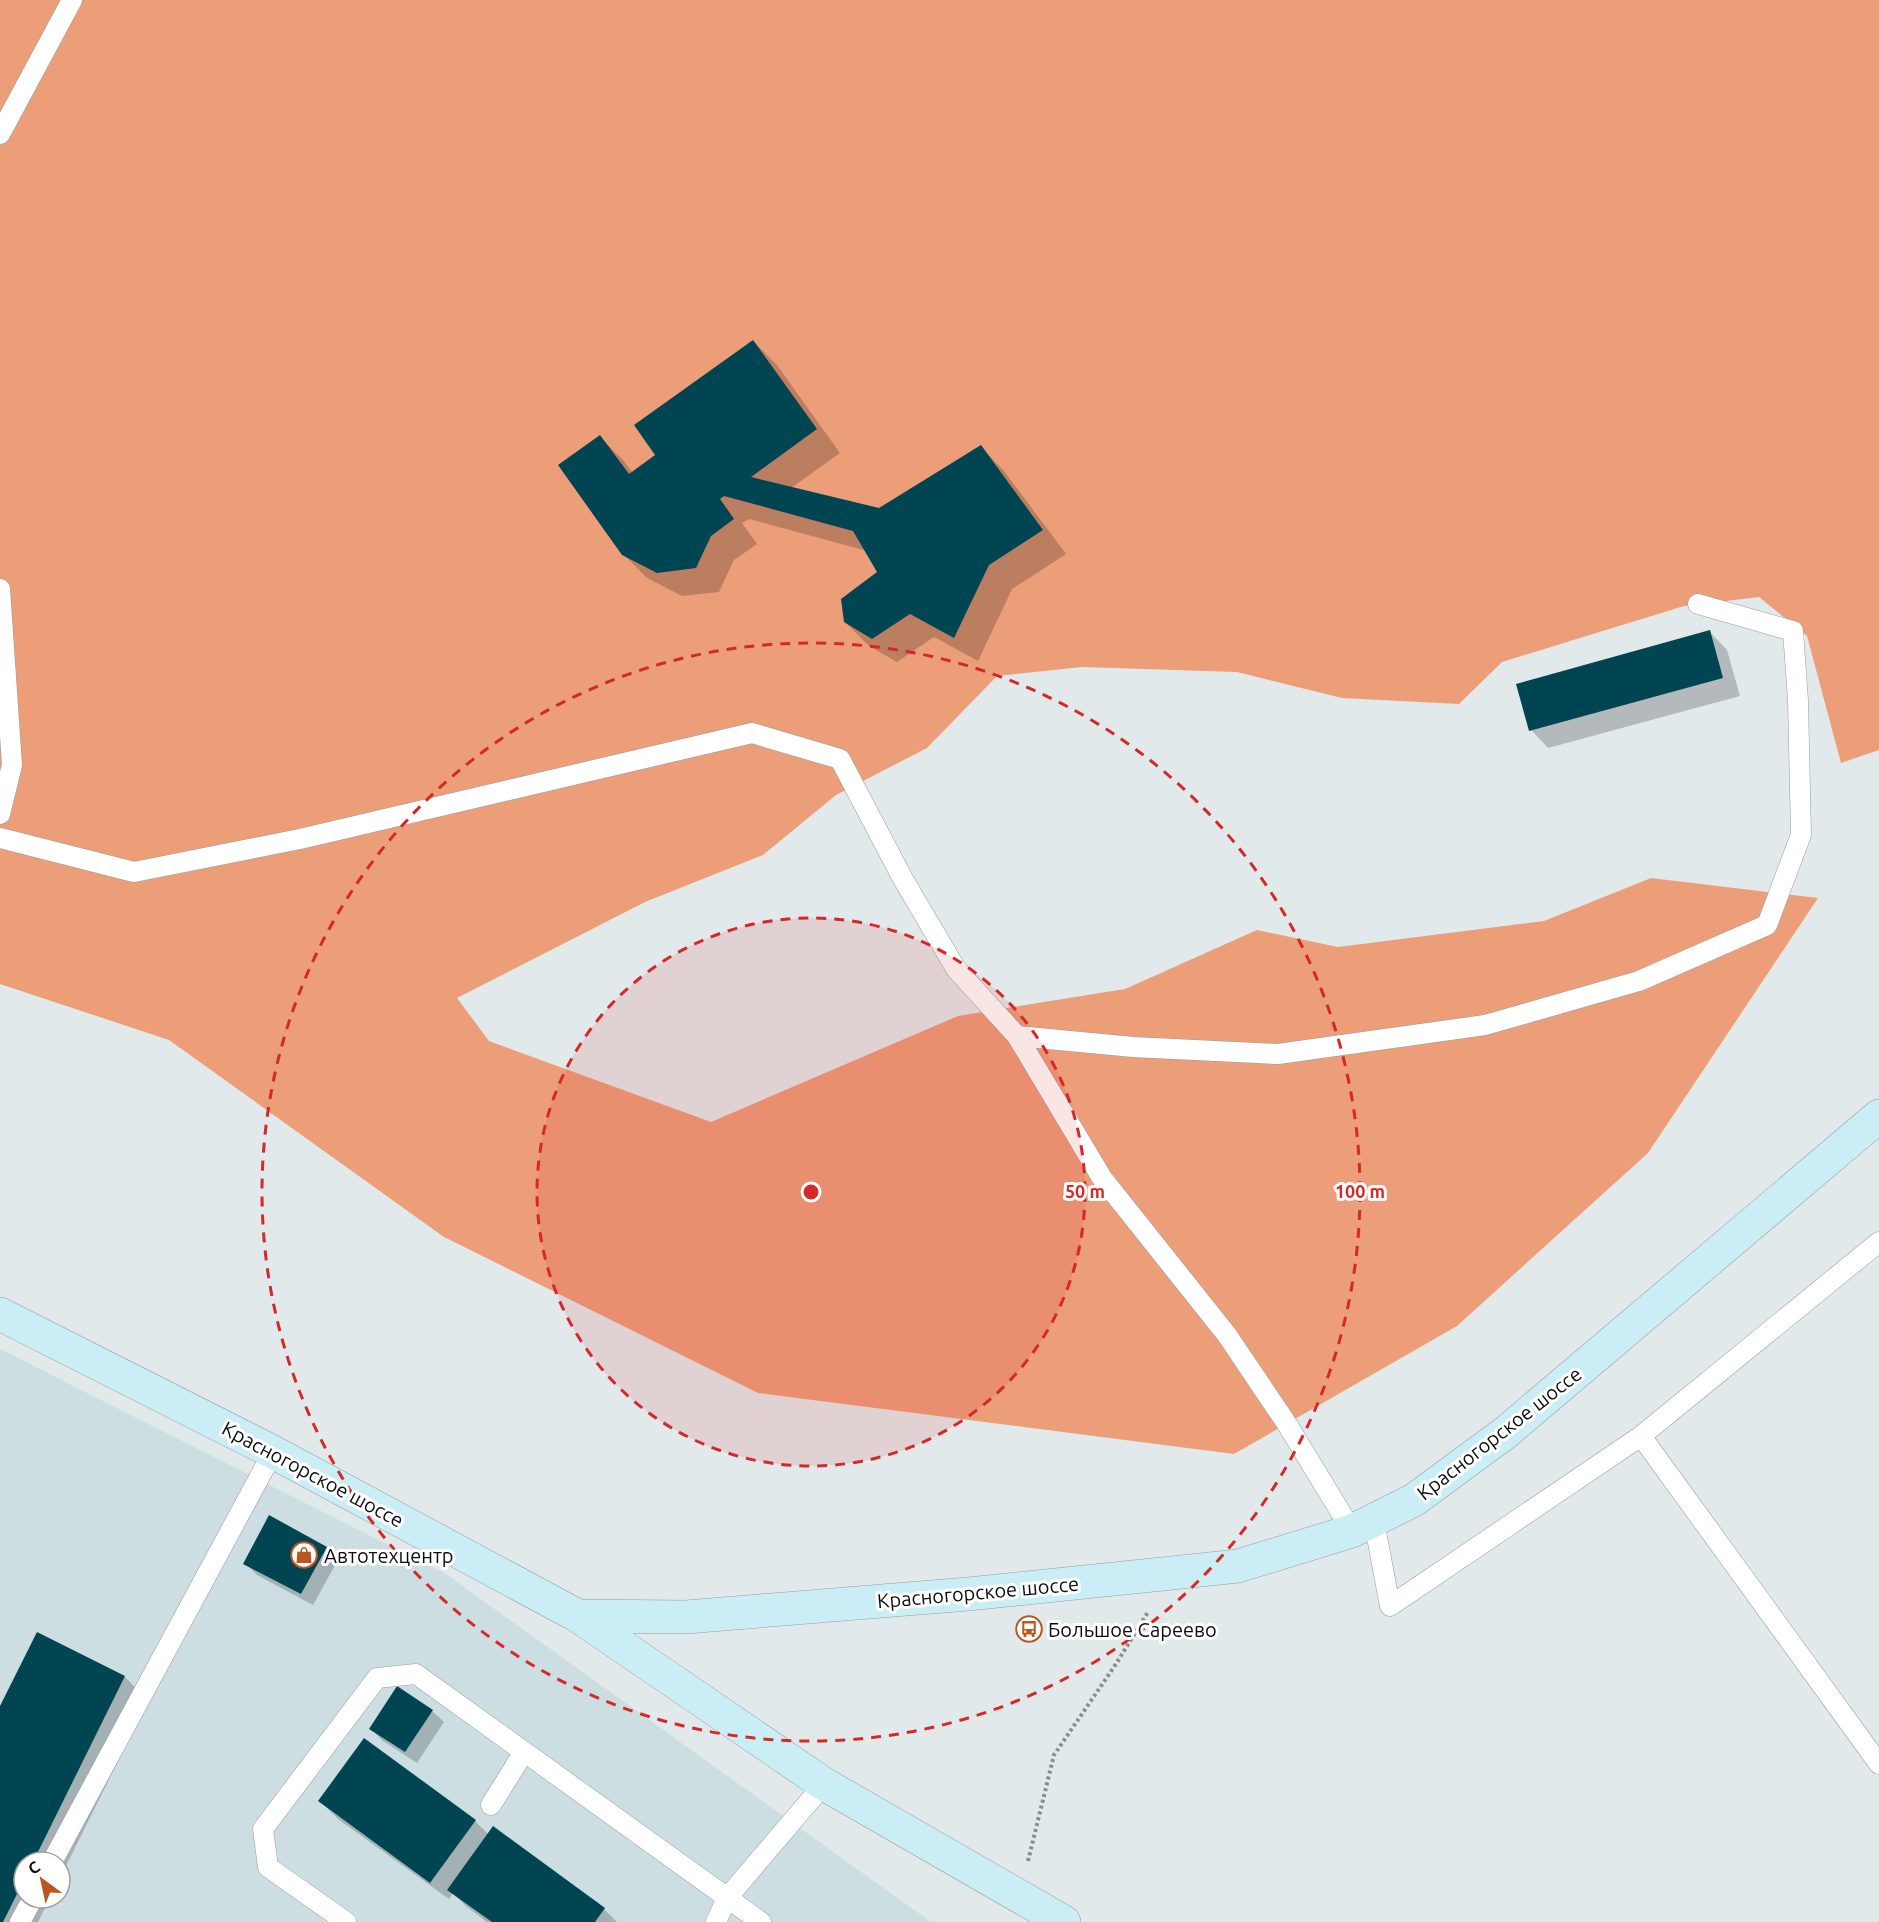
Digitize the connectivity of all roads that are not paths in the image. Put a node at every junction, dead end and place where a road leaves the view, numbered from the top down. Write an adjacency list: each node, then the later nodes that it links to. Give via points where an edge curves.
1 (72, 0): 2 (lane)
2 (0, 134)
3 (0, 589): 5 (lane, via 12,765)
4 (1698, 604): 7 (lane, via 1793,631 1801,835 1767,925 1639,981 1485,1025 1278,1054)
5 (0, 814)
6 (0, 838): 7 (lane, via 134,872 300,839 752,733 840,759 956,969)
7 (1017, 1036): 13 (lane, via 1102,1178 1227,1335)
8 (1879, 1116): 13 (main road, Красногорское шоссе, via 1505,1433 1414,1500)
9 (1879, 1242): 11 (lane)
10 (0, 1314): 12 (main road, Красногорское шоссе)
11 (1641, 1436): 13 (lane, via 1390,1606); 16 (lane)
12 (273, 1452): 14 (main road, Красногорское шоссе); 19 (lane)
13 (1363, 1526): 14 (main road, Красногорское шоссе, via 1238,1566 968,1594 686,1617)
14 (578, 1616): 17 (main road)
15 (524, 1752): 18 (lane); 20 (lane); 21 (lane, via 416,1674 377,1678 263,1829 268,1867)
16 (1879, 1764)
17 (824, 1784): 20 (lane); 24 (main road)
18 (491, 1805)
19 (58, 1850)
20 (727, 1898): 22 (lane); 23 (lane)
21 (346, 1922)
22 (716, 1922)
23 (761, 1922)
24 (1065, 1922)

